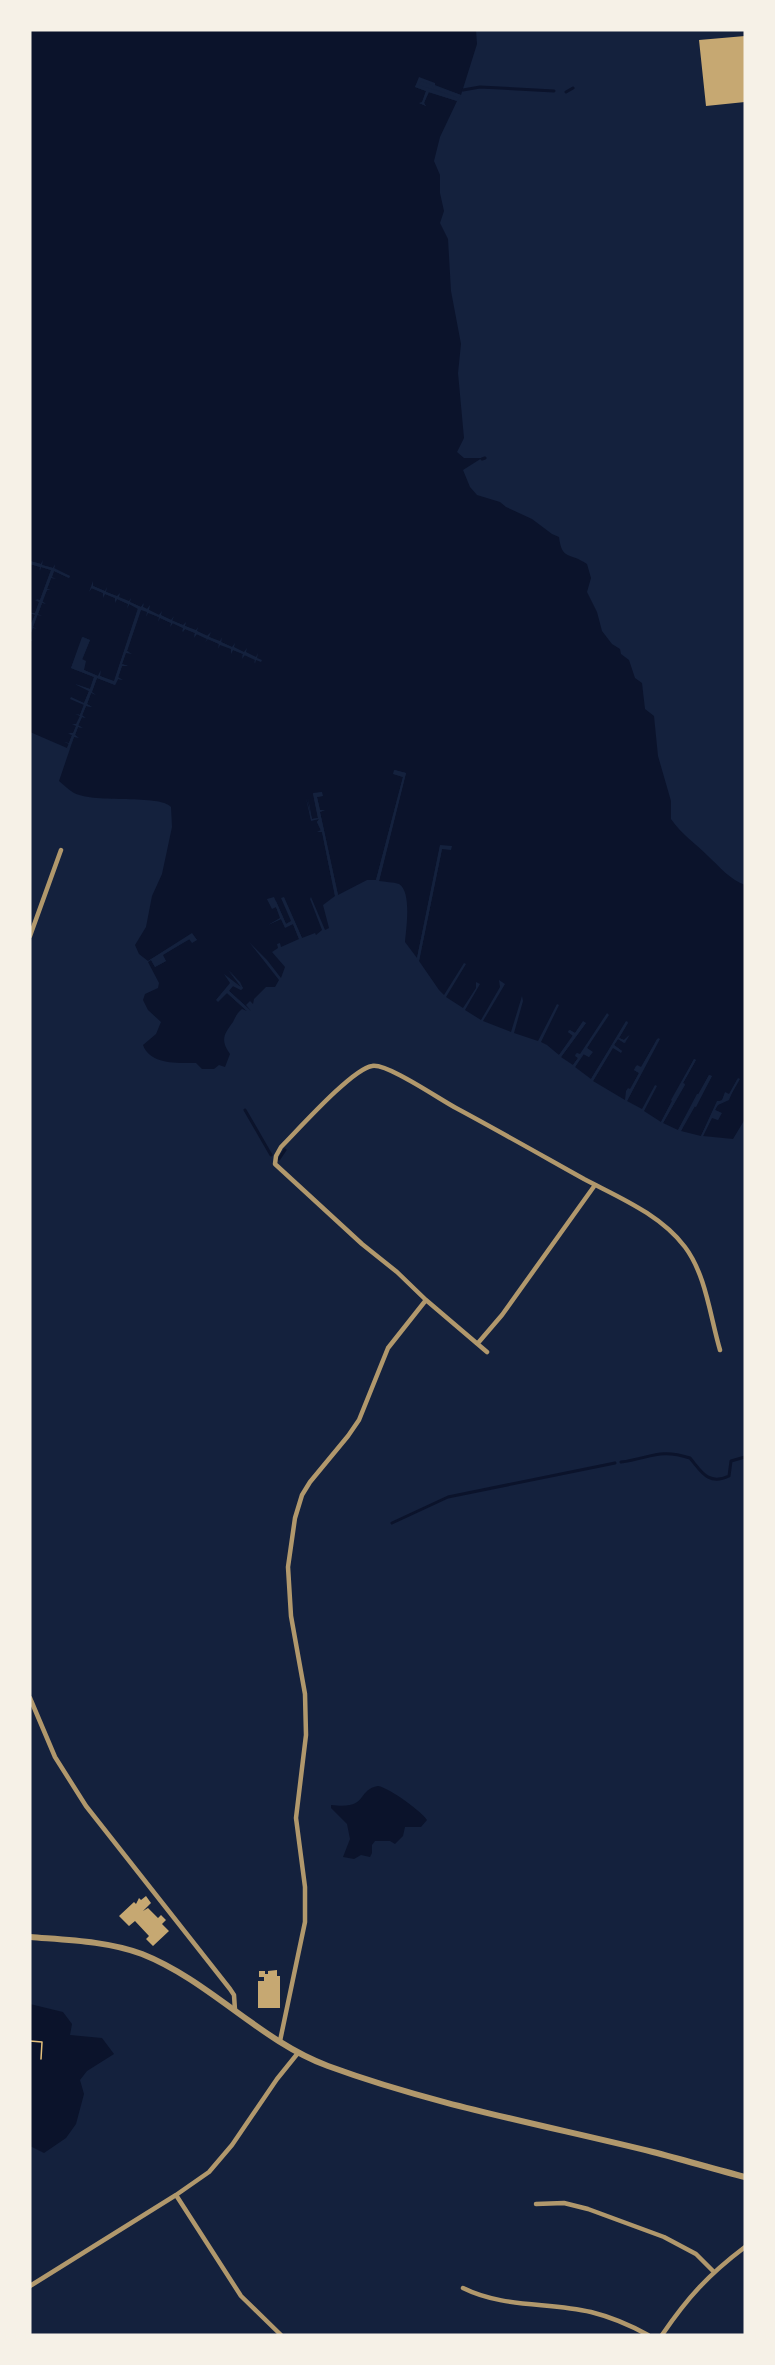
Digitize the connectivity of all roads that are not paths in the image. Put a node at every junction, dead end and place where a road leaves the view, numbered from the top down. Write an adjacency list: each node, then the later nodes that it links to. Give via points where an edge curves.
1 (61, 850): 2 (street)
2 (30, 936)
3 (595, 1185): 4 (street, via 387,1068 374,1065 361,1069 281,1147 275,1161 277,1168); 5 (street); 6 (street, via 654,1218 685,1246 700,1278)
4 (426, 1300): 5 (street); 11 (street, via 388,1348 359,1420 310,1482 295,1518 288,1567 291,1616 306,1704 296,1818 305,1887 305,1922)
5 (478, 1343): 7 (street)
6 (720, 1350)
7 (487, 1352)
8 (30, 1698): 10 (street, via 68,1779 230,1989)
9 (30, 1936): 10 (street, via 126,1948 176,1971)
10 (235, 2010): 11 (street)
11 (280, 2041): 12 (street)
12 (298, 2053): 13 (street, via 441,2103); 14 (street, via 220,2161)
13 (745, 2177)
14 (176, 2195): 18 (street); 20 (street, via 241,2296)
15 (536, 2204): 17 (street, via 564,2203 588,2209 664,2237 696,2254)
16 (745, 2247): 17 (street)
17 (713, 2271): 22 (street)
18 (30, 2286)
19 (463, 2288): 21 (street, via 493,2300 590,2312)
20 (281, 2335)
21 (648, 2335)
22 (662, 2335)

